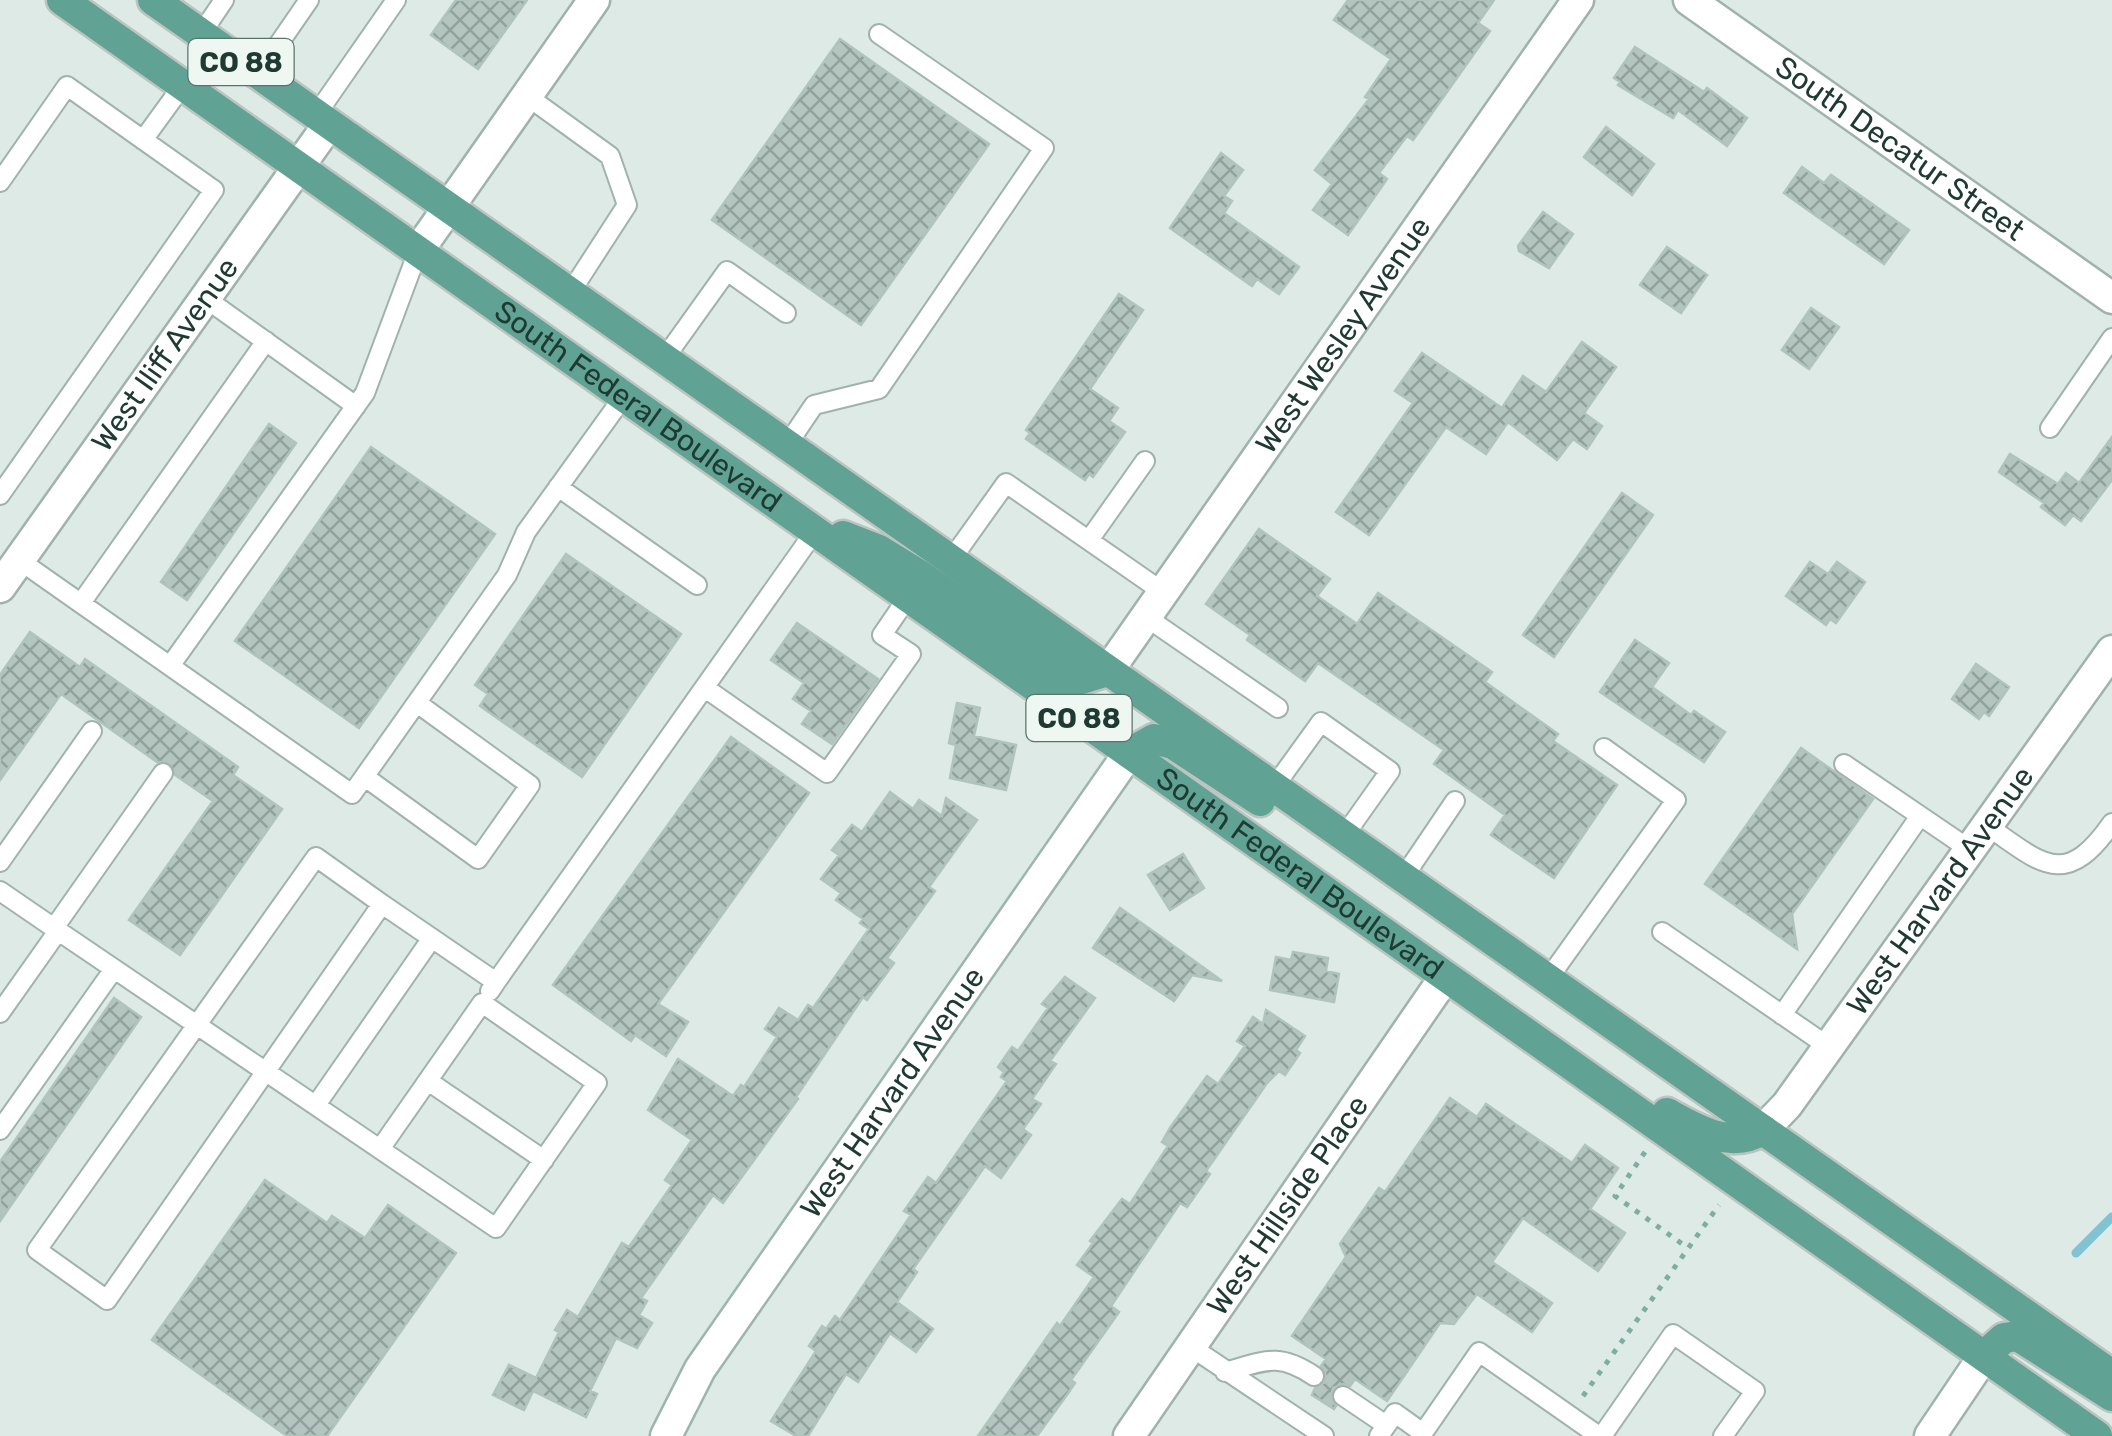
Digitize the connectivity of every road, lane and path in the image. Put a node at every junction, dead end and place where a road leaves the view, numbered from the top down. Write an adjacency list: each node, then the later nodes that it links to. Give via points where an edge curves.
1 (62, 0): 12 (main road, South Federal Boulevard / CO 88)
2 (153, 0): 9 (main road, South Federal Boulevard / CO 88)
3 (224, 0): 9 (lane)
4 (309, 0): 11 (lane)
5 (396, 0): 14 (lane)
6 (594, 0): 13 (street)
7 (1578, 0): 42 (street, West Wesley Avenue)
8 (1688, 0): 22 (street, South Decatur Street)
9 (201, 34): 11 (main road, South Federal Boulevard / CO 88)
10 (880, 34): 30 (lane, via 1044,148 879,389 814,406)
11 (258, 74): 14 (main road, South Federal Boulevard / CO 88)
12 (182, 85): 15 (lane); 16 (main road, South Federal Boulevard / CO 88)
13 (526, 96): 18 (street); 20 (lane, via 610,156 627,205)
14 (323, 119): 16 (street, West Iliff Avenue); 18 (main road, South Federal Boulevard / CO 88)
15 (143, 140): 17 (lane, via 67,86); 33 (lane, via 214,190)
16 (298, 167): 19 (main road, South Federal Boulevard / CO 88); 21 (street, West Iliff Avenue)
17 (0, 182)
18 (449, 208): 19 (street); 20 (main road, South Federal Boulevard / CO 88)
19 (418, 252): 27 (main road, South Federal Boulevard / CO 88); 28 (lane)
20 (570, 293): 26 (main road, South Federal Boulevard / CO 88)
21 (206, 298): 25 (lane); 36 (street, West Iliff Avenue)
22 (2112, 298)
23 (786, 313): 26 (lane, via 727,271)
24 (2112, 338): 29 (lane)
25 (266, 342): 28 (lane); 41 (lane)
26 (664, 359): 30 (main road, South Federal Boulevard / CO 88)
27 (624, 396): 32 (lane); 34 (main road, South Federal Boulevard / CO 88)
28 (356, 406): 43 (lane)
29 (2050, 428)
30 (786, 445): 37 (main road, South Federal Boulevard / CO 88)
31 (1145, 461): 35 (lane)
32 (558, 487): 38 (lane); 47 (lane, via 526,532 507,576)
33 (0, 495)
34 (815, 532): 40 (main road, South Federal Boulevard / CO 88); 45 (main road, via 850,536 879,550 1075,681); 46 (lane)
35 (1089, 540): 37 (lane, via 1006,483); 42 (lane)
36 (19, 560): 39 (street, West Iliff Avenue); 41 (lane)
37 (950, 560): 45 (main road, South Federal Boulevard / CO 88)
38 (697, 585)
39 (0, 586)
40 (908, 597): 46 (lane, via 882,635 910,654 828,772); 51 (main road, South Federal Boulevard / CO 88)
41 (81, 603): 43 (lane)
42 (1154, 604): 45 (street, West Wesley Avenue); 48 (lane)
43 (170, 666): 54 (lane, via 352,794)
44 (2108, 666): 60 (street, West Harvard Avenue)
45 (1108, 671): 55 (main road, South Federal Boulevard / CO 88)
46 (705, 688): 71 (lane)
47 (417, 702): 54 (lane); 54 (lane, via 530,785 478,859)
48 (1278, 708)
49 (92, 731): 61 (lane)
50 (1604, 748): 70 (lane, via 1676,800)
51 (1129, 753): 62 (main road, via 1154,739 1173,744 1315,837); 69 (main road, South Federal Boulevard / CO 88); 98 (street, West Harvard Avenue, via 700,1370)
52 (1844, 764): 57 (lane)
53 (163, 773): 65 (lane)
54 (364, 777)
55 (1274, 787): 59 (main road, South Federal Boulevard / CO 88); 59 (lane, via 1321,722 1390,771)
56 (1456, 801): 62 (lane)
57 (1920, 816): 60 (lane); 74 (lane)
58 (2112, 822): 60 (lane, via 2076,862 2057,866)
59 (1344, 836): 62 (main road, South Federal Boulevard / CO 88)
60 (1980, 839): 76 (street, West Harvard Avenue)
61 (0, 862)
62 (1395, 872): 70 (main road, South Federal Boulevard / CO 88)
63 (0, 891): 65 (lane)
64 (382, 904): 67 (lane); 75 (lane, via 316,857); 78 (lane)
65 (56, 929): 68 (lane); 73 (lane)
66 (1662, 932): 74 (lane)
67 (432, 938): 71 (lane); 80 (lane)
68 (114, 969): 75 (lane); 81 (lane)
69 (1446, 976): 77 (main road, South Federal Boulevard / CO 88); 88 (street, West Hillside Place)
70 (1548, 980): 82 (main road, South Federal Boulevard / CO 88)
71 (496, 982): 72 (lane)
72 (482, 1003): 79 (lane); 85 (lane, via 597,1083)
73 (0, 1013)
74 (1782, 1015): 76 (lane)
75 (196, 1024): 78 (lane); 78 (lane, via 36,1250 107,1300)
76 (1830, 1046): 82 (street, West Harvard Avenue)
77 (1562, 1059): 82 (main road, via 1705,1134 1728,1139); 86 (main road, South Federal Boulevard / CO 88)
78 (266, 1072): 80 (lane)
79 (428, 1081): 83 (lane); 85 (lane)
80 (316, 1105): 83 (lane)
81 (0, 1130)
82 (1762, 1130): 91 (main road, South Federal Boulevard / CO 88)
83 (380, 1149): 85 (lane, via 496,1228)
84 (1646, 1152): 87 (path, via 1615,1196)
85 (544, 1160)
86 (1736, 1181): 87 (path); 89 (main road, South Federal Boulevard / CO 88)
87 (1689, 1248): 95 (path)
88 (1190, 1347): 90 (lane); 99 (street, West Hillside Place)
89 (1984, 1356): 94 (main road, via 2004,1338 2018,1336); 103 (street); 104 (main road, South Federal Boulevard / CO 88)
90 (1226, 1372): 92 (lane, via 1269,1360 1293,1362); 100 (lane)
91 (2112, 1375)
92 (1314, 1376)
93 (1344, 1396): 96 (lane)
94 (2112, 1396)
95 (1570, 1415): 97 (lane, via 1480,1352); 101 (lane)
96 (1382, 1430): 97 (lane, via 1394,1413)
97 (1425, 1434)
98 (666, 1436)
99 (1129, 1436)
100 (1324, 1436)
101 (1601, 1436): 102 (lane, via 1673,1334 1755,1391)
102 (1723, 1436)
103 (1930, 1436)
104 (2096, 1436)

